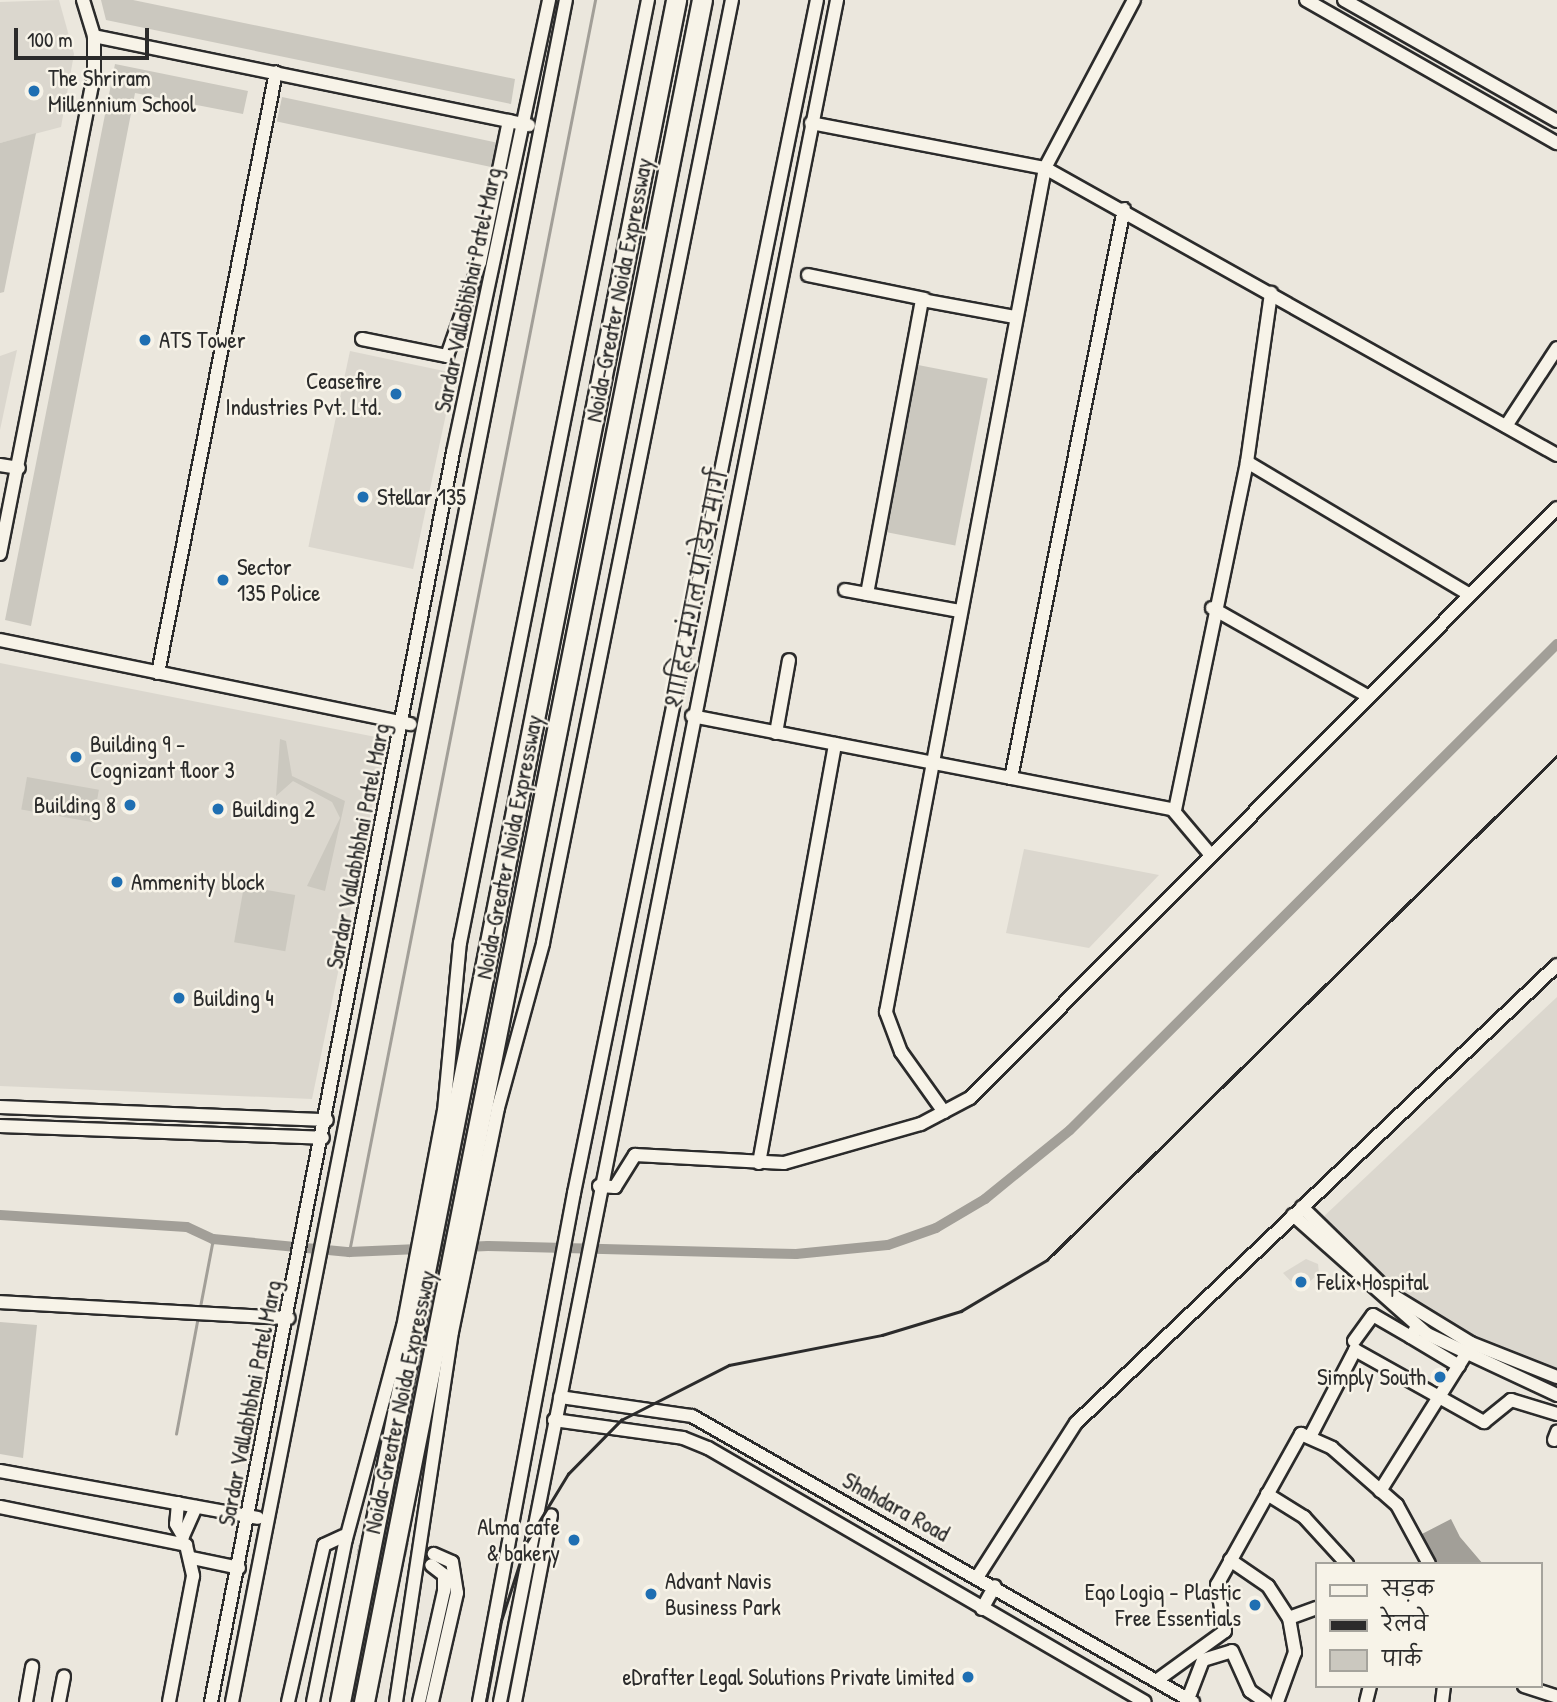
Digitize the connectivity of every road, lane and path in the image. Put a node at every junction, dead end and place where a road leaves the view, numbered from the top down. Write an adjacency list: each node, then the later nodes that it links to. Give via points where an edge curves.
1 (83, 0): 13 (street)
2 (549, 0): 18 (street, Sardar Vallabhbhai Patel Marg)
3 (566, 0): 19 (street, Sardar Vallabhbhai Patel Marg)
4 (648, 0): 63 (street, via 460,943)
5 (676, 0): 63 (highway, Noida-Greater Noida Expressway)
6 (702, 0): 64 (highway, Noida-Greater Noida Expressway)
7 (732, 0): 64 (street, via 543,943)
8 (817, 0): 55 (street)
9 (837, 0): 17 (street, शाहिद मंगल पांडेय मार्ग)
10 (1133, 0): 21 (street)
11 (1307, 0): 20 (street)
12 (1344, 0): 16 (street)
13 (94, 36): 14 (street); 33 (street, via 94,75)
14 (276, 72): 15 (street); 43 (street)
15 (509, 121): 18 (street); 27 (street, via 480,262 447,356)
16 (1557, 121)
17 (811, 122): 21 (street); 45 (street, शाहिद मंगल पांडेय मार्ग)
18 (524, 124): 19 (street); 46 (street, Sardar Vallabhbhai Patel Marg, via 453,453)
19 (540, 127): 47 (street, Sardar Vallabhbhai Patel Marg)
20 (1557, 143)
21 (1045, 169): 22 (street); 26 (street)
22 (1124, 209): 24 (street); 51 (street)
23 (808, 275): 25 (street)
24 (1271, 293): 29 (street); 31 (street)
25 (925, 299): 26 (street); 37 (street)
26 (1015, 317): 40 (street)
27 (362, 339)
28 (1557, 348): 29 (street)
29 (1506, 426): 30 (street)
30 (1557, 455)
31 (1247, 462): 38 (street); 39 (street)
32 (0, 465): 33 (street)
33 (19, 468): 35 (street)
34 (1557, 508): 38 (street)
35 (0, 554)
36 (845, 590): 37 (street)
37 (867, 594): 40 (street)
38 (1468, 594): 44 (street)
39 (1212, 608): 44 (street); 52 (street)
40 (959, 611): 50 (street)
41 (0, 640): 43 (street)
42 (789, 660): 48 (street)
43 (158, 673): 46 (street)
44 (1366, 695): 53 (street)
45 (692, 716): 48 (street); 56 (street, शाहिद मंगल पांडेय मार्ग)
46 (404, 723): 47 (street); 59 (street, Sardar Vallabhbhai Patel Marg)
47 (421, 726): 90 (street, Sardar Vallabhbhai Patel Marg)
48 (776, 733): 49 (street)
49 (835, 744): 50 (street); 62 (street)
50 (934, 758): 51 (street); 58 (street, via 886,1012 901,1052)
51 (1011, 778): 52 (street)
52 (1174, 810): 53 (street)
53 (1210, 854): 58 (street, via 970,1098)
54 (1557, 965): 66 (street)
55 (604, 1049): 56 (street); 123 (street)
56 (625, 1055): 65 (street, शाहिद मंगल पांडेय मार्ग)
57 (0, 1107): 59 (street)
58 (944, 1112): 62 (street, via 845,1149)
59 (327, 1120): 61 (street, Sardar Vallabhbhai Patel Marg)
60 (0, 1126): 61 (street)
61 (323, 1138): 68 (street, Sardar Vallabhbhai Patel Marg)
62 (759, 1163): 65 (street, via 635,1155 615,1187)
63 (439, 1173): 69 (highway, Noida-Greater Noida Expressway)
64 (478, 1174): 70 (highway, Noida-Greater Noida Expressway)
65 (599, 1191): 77 (street, शाहिद मंगल पांडेय मार्ग)
66 (1297, 1211): 71 (street); 73 (street, via 1391,1294); 97 (street, via 1070,1429)
67 (0, 1302): 68 (street)
68 (289, 1315): 89 (street, Sardar Vallabhbhai Patel Marg)
69 (410, 1327): 117 (street, via 346,1539); 118 (highway, Noida-Greater Noida Expressway)
70 (446, 1331): 119 (highway, Noida-Greater Noida Expressway); 120 (street)
71 (1414, 1332): 72 (street, via 1373,1315); 73 (street); 74 (street)
72 (1354, 1341)
73 (1469, 1349): 74 (street); 75 (street); 76 (street)
74 (1459, 1366): 78 (street)
75 (1557, 1377)
76 (1557, 1395)
77 (560, 1396): 80 (street, शाहिद मंगल पांडेय मार्ग); 97 (street, Shahdara Road, via 692,1416)
78 (1437, 1400): 79 (street, via 1488,1422 1511,1400); 81 (street, via 1355,1350); 83 (street)
79 (1557, 1414)
80 (554, 1420): 100 (street, Shahdara Road, via 684,1438 708,1448); 124 (street, शाहिद मंगल पांडेय मार्ग)
81 (1311, 1435): 83 (street); 84 (street, via 1298,1436)
82 (0, 1471): 85 (street)
83 (1380, 1491): 95 (street, via 1402,1510)
84 (1267, 1494): 93 (street); 94 (street, via 1304,1517)
85 (178, 1503): 87 (street); 91 (street, via 176,1524)
86 (0, 1507): 91 (street)
87 (196, 1507): 89 (street); 91 (street)
88 (551, 1515): 125 (street)
89 (250, 1517): 90 (street); 96 (street, Sardar Vallabhbhai Patel Marg)
90 (268, 1520): 114 (street, Sardar Vallabhbhai Patel Marg)
91 (182, 1539): 92 (street)
92 (192, 1558): 96 (street); 112 (street)
93 (1230, 1560): 101 (street, via 1268,1586); 102 (street, via 1216,1589)
94 (1345, 1562)
95 (1428, 1562)
96 (239, 1567): 113 (street, Sardar Vallabhbhai Patel Marg)
97 (978, 1576): 98 (street, Shahdara Road)
98 (995, 1586): 100 (street); 106 (street, Shahdara Road)
99 (1316, 1608): 101 (street)
100 (982, 1609): 126 (street, Shahdara Road)
101 (1289, 1618): 128 (street, via 1295,1652)
102 (1225, 1631): 103 (street); 106 (street)
103 (1232, 1651): 109 (street, via 1203,1660); 127 (street, via 1250,1690)
104 (32, 1667): 110 (street)
105 (64, 1676): 111 (street)
106 (1156, 1681): 109 (street, Shahdara Road)
107 (1530, 1688): 108 (street)
108 (1557, 1697)
109 (1191, 1701)
110 (26, 1702)
111 (59, 1702)
112 (169, 1702)
113 (211, 1702)
114 (232, 1702)
115 (288, 1702): 116 (street, via 324,1545 341,1541)
116 (304, 1702)
117 (313, 1702)
118 (340, 1702)
119 (364, 1702)
120 (396, 1702)
121 (419, 1702): 122 (street, via 444,1591 444,1575 432,1559 452,1562 457,1593)
122 (432, 1702)
123 (479, 1702)
124 (500, 1702)
125 (515, 1702)
126 (1145, 1702)
127 (1266, 1702)
128 (1277, 1702)

